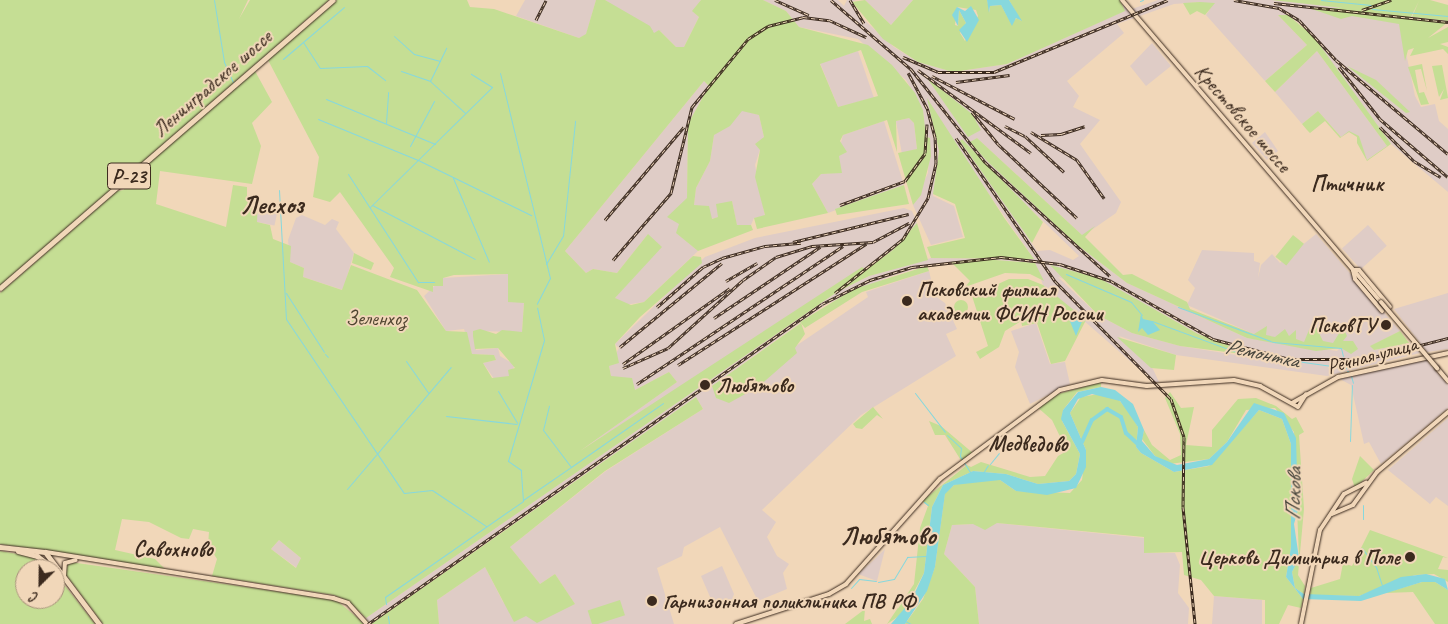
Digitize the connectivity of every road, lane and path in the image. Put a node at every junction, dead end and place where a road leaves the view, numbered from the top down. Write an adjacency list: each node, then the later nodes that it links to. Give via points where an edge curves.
1 (332, 0): 4 (highway, Ленинградское шоссе / Р-23)
2 (1122, 0): 3 (main road, Крестовское шоссе)
3 (1353, 270): 5 (main road, via 1359,270); 6 (main road, via 1355,279); 8 (main road, Крестовское шоссе, bridge)
4 (0, 288)
5 (1390, 307)
6 (1382, 311)
7 (1448, 353): 9 (main road, Речная улица, via 1338,376)
8 (1448, 381)
9 (1306, 394): 10 (main road, Речная улица); 10 (main road, via 1298,406)
10 (1292, 403): 26 (main road, via 1240,380 1147,386 1102,380 1065,388 1031,407 932,486 888,541 846,584 829,594)
11 (1448, 412): 12 (main road)
12 (1366, 483): 13 (main road); 15 (main road)
13 (1348, 492): 14 (main road); 15 (main road)
14 (1342, 496): 16 (main road); 17 (main road)
15 (1356, 501): 16 (main road)
16 (1348, 507): 17 (main road)
17 (1328, 517): 27 (main road, via 1315,544)
18 (0, 547): 19 (highway); 20 (highway)
19 (49, 555): 21 (main road); 22 (main road); 23 (highway)
20 (41, 559)
21 (51, 559)
22 (107, 563): 23 (main road, via 67,561 63,567); 25 (main road, via 333,598 348,604)
23 (66, 580): 24 (highway)
24 (99, 624)
25 (367, 624)
26 (736, 624)
27 (1301, 624)

